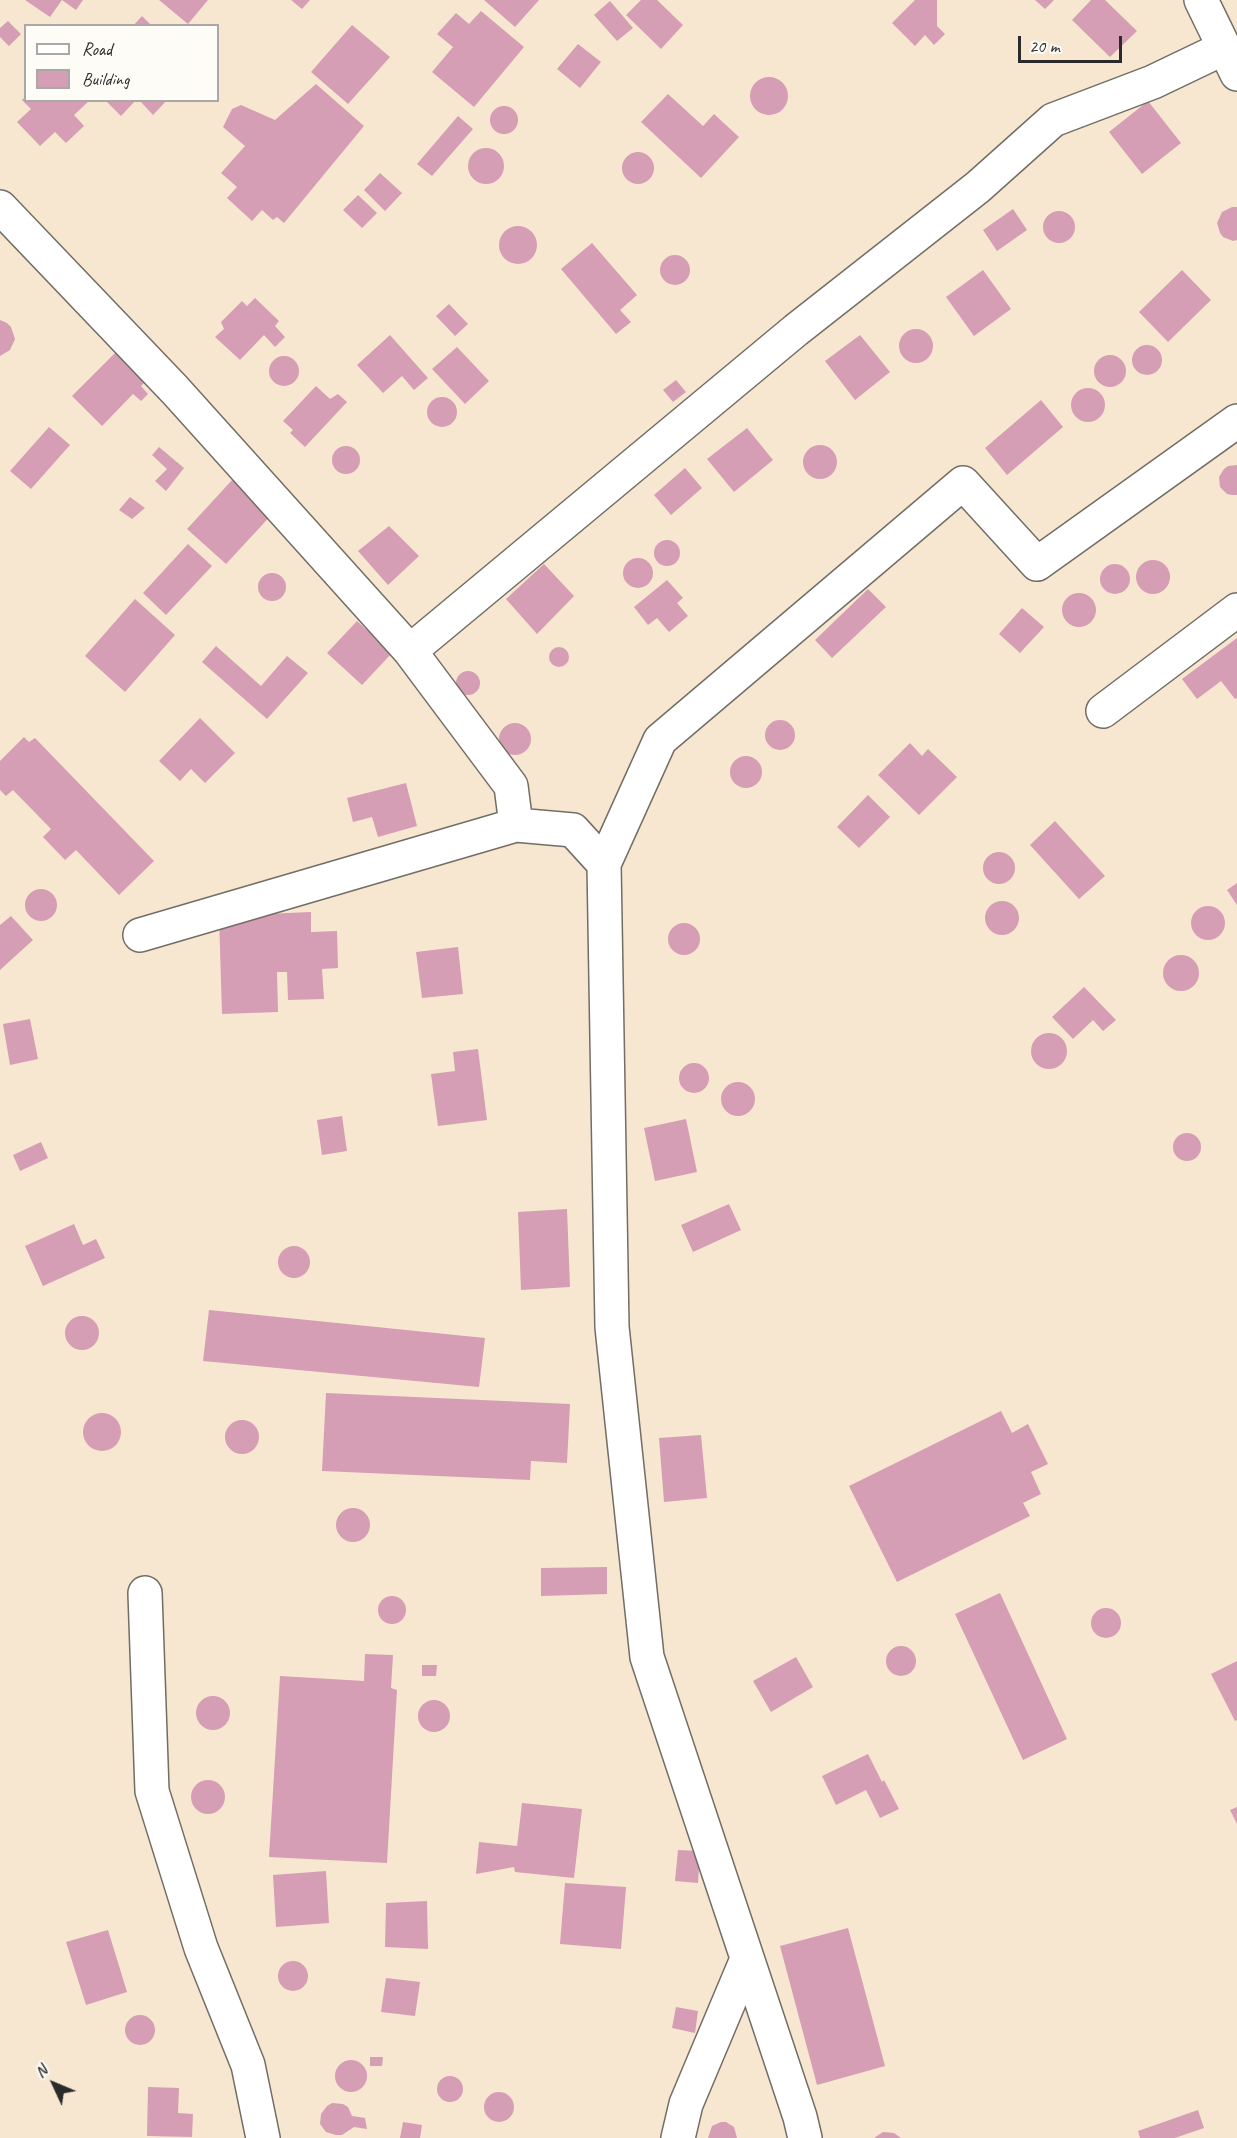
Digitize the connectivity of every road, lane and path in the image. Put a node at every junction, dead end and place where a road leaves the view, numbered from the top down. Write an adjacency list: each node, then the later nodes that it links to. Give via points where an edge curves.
1 (1201, 0): 2 (street)
2 (1231, 61): 6 (street, via 1153,81 1053,120 978,187 796,330)
3 (0, 207): 6 (street, via 175,390)
4 (1237, 421): 9 (street, via 1037,564 963,483 660,740)
5 (1237, 610): 7 (street)
6 (410, 651): 8 (street, via 511,786)
7 (1103, 711)
8 (516, 825): 9 (street, via 573,830); 10 (street)
9 (604, 864): 12 (street, via 612,1327 647,1657)
10 (140, 935)
11 (145, 1593): 13 (street, via 152,1791 201,1948 248,2065)
12 (747, 1959): 14 (street, via 686,2104); 15 (street)
13 (263, 2138)
14 (678, 2138)
15 (805, 2138)

